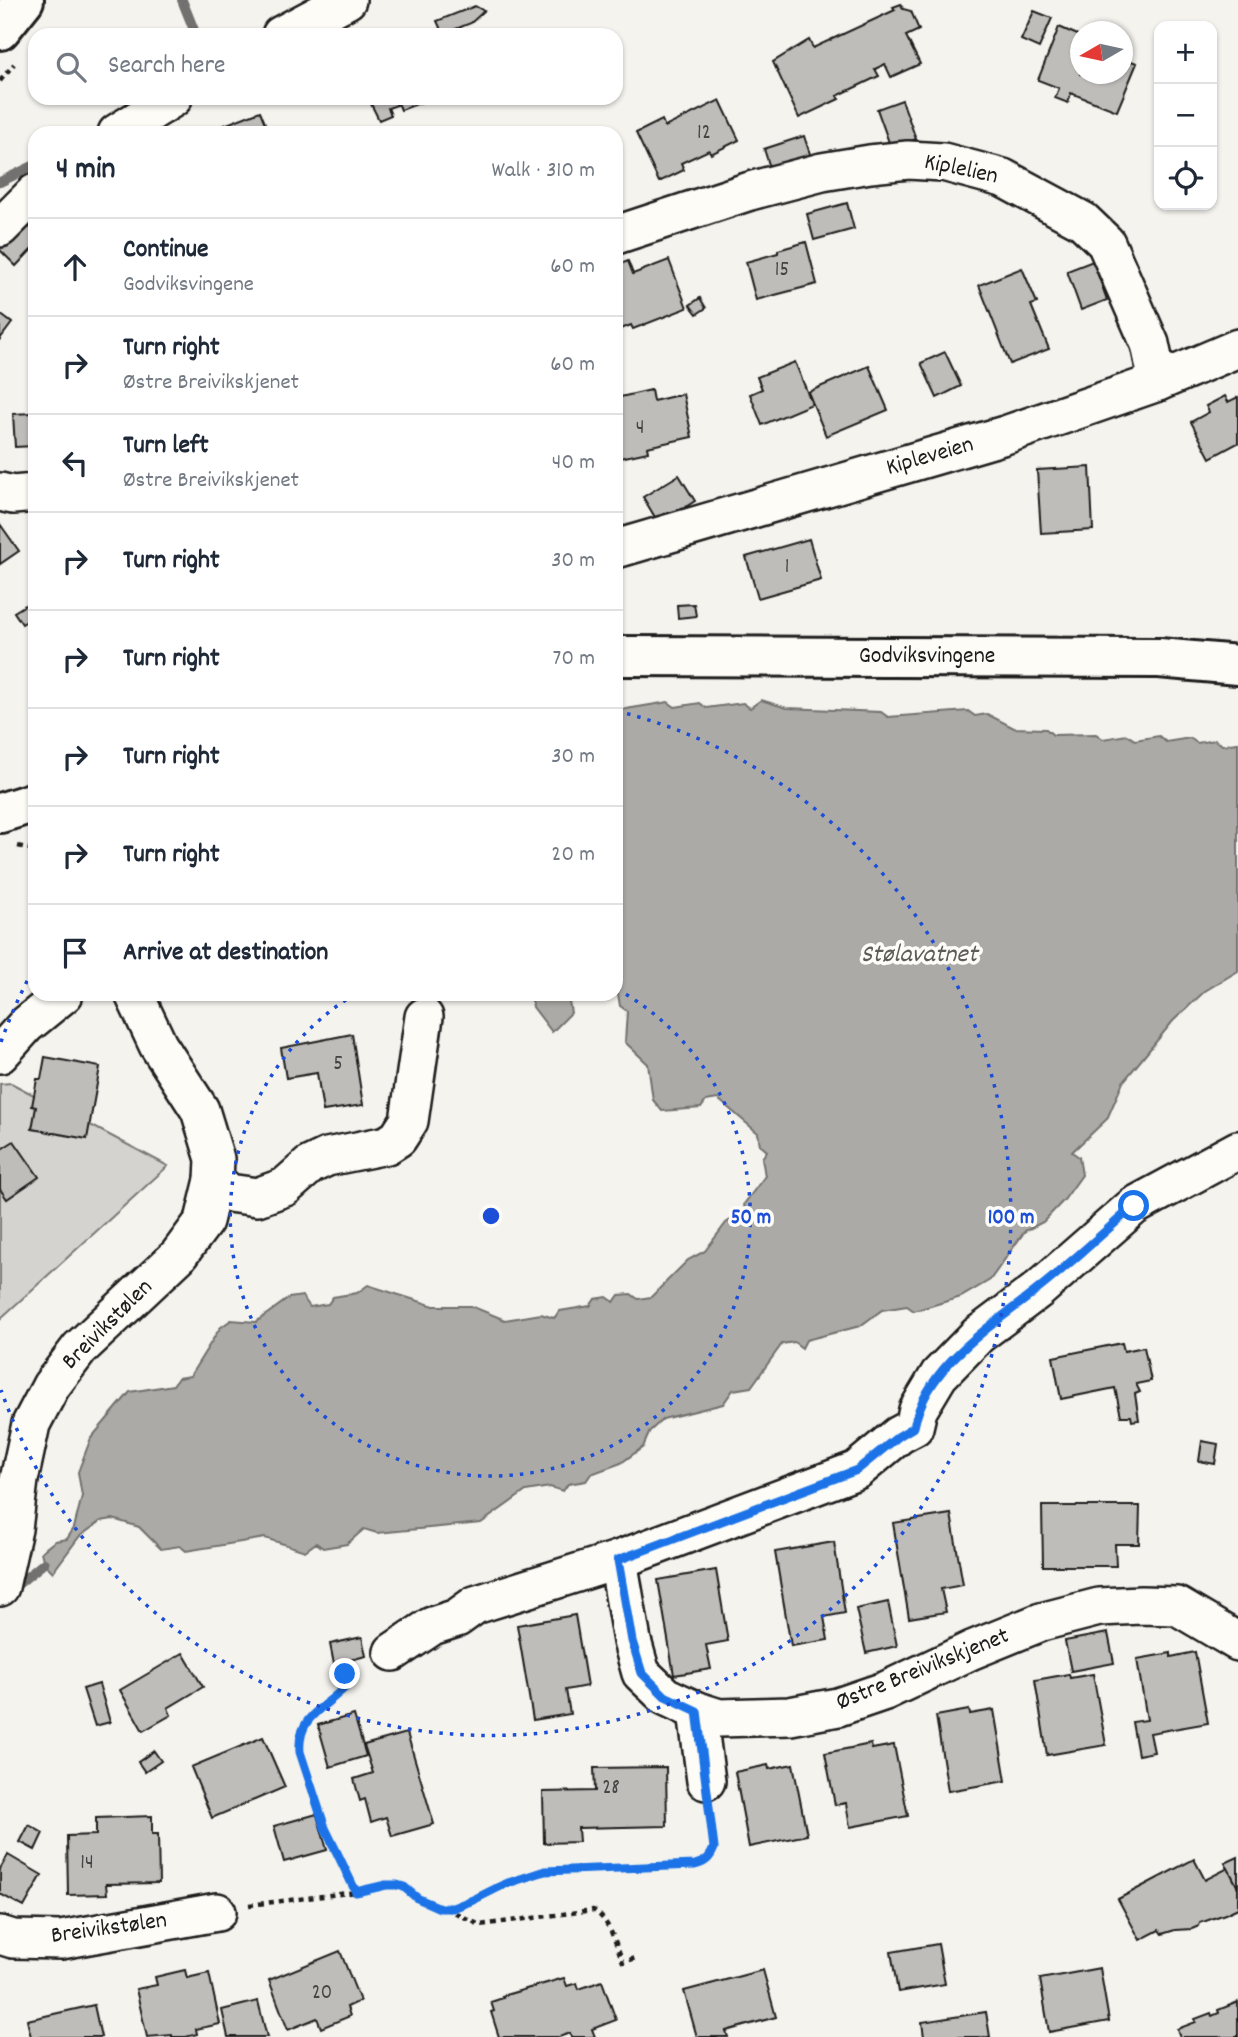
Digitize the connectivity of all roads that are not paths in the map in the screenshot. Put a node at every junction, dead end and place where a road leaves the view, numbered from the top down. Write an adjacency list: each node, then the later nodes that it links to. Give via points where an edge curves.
1 (24, 0): 4 (main road)
2 (346, 0): 3 (street)
3 (294, 28)
4 (0, 30)
5 (162, 105): 6 (street)
6 (128, 126)
7 (28, 200): 8 (street)
8 (0, 228)
9 (623, 233): 11 (street, Kiplelien, via 750,191 870,164 943,162 994,175 1083,221 1106,243 1150,344)
10 (1238, 348): 11 (street, Kipleveien)
11 (1158, 382): 14 (street, Kipleveien, via 1005,435)
12 (0, 492): 13 (street)
13 (28, 494)
14 (623, 547)
15 (623, 656): 16 (main road, Godviksvingene, via 1158,658)
16 (1238, 665)
17 (28, 804): 18 (main road)
18 (0, 813)
19 (55, 1001): 22 (street)
20 (137, 1001): 24 (street, Breivikstølen, via 158,1045 200,1110 215,1159)
21 (424, 1017): 24 (street, via 409,1121 398,1138 387,1145 327,1157 285,1187 257,1197 229,1193)
22 (0, 1054)
23 (1238, 1150): 26 (street, via 1134,1206 1038,1290 978,1335 939,1375 918,1410 914,1427 857,1470)
24 (215, 1180): 25 (street, Breivikstølen, via 204,1221 178,1256 80,1348 51,1385)
25 (10, 1478): 27 (street, Breivikstølen, via 13,1529)
26 (618, 1560): 29 (street, via 475,1605); 30 (street, Østre Breivikskjenet, via 642,1673 665,1696)
27 (0, 1587)
28 (1238, 1642): 30 (street, Østre Breivikskjenet, via 1177,1606 1099,1607 1041,1622 838,1707 790,1716 719,1717)
29 (393, 1651)
30 (697, 1711): 31 (street)
31 (706, 1782)
32 (217, 1912): 33 (street, Breivikstølen, via 61,1940)
33 (0, 1935)

